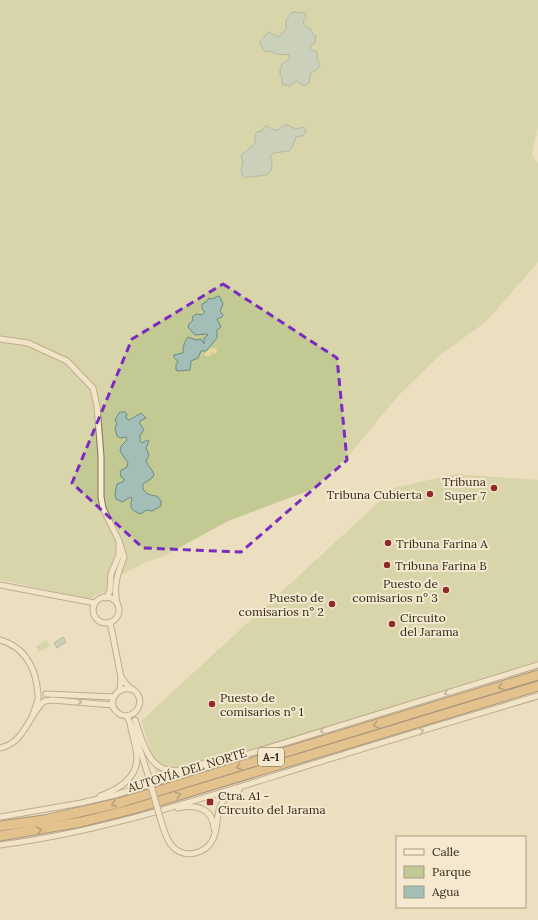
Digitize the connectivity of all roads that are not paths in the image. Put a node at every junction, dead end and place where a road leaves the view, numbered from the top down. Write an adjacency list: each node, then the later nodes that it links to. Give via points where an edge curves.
1 (0, 339): 2 (street, via 28,343 68,361 92,388 97,406 101,497 103,508)
2 (119, 542): 3 (street); 4 (street, via 124,553)
3 (119, 555): 4 (street, via 120,559); 6 (street, via 111,574 110,591)
4 (123, 559): 8 (street, via 116,581)
5 (0, 585): 7 (street)
6 (106, 598): 7 (street); 8 (street, via 112,598)
7 (95, 603): 9 (street, via 96,618 105,623)
8 (117, 603): 9 (street, via 118,614)
9 (110, 622): 13 (street)
10 (0, 640): 14 (street, via 17,648 26,657 35,672)
11 (538, 665): 27 (street, one-way to 27)
12 (538, 675): 32 (highway, AUTOVÍA DEL NORTE / A-1, one-way to 32, via 119,803 44,820)
13 (121, 677): 16 (street); 17 (street)
14 (36, 682): 18 (street); 21 (street)
15 (538, 686): 34 (highway, AUTOVÍA DEL NORTE / A-1, one-way to 15, via 81,822 133,809)
16 (120, 690): 17 (street); 20 (street)
17 (133, 690): 23 (street, via 140,702)
18 (45, 693): 20 (street); 21 (street, via 47,698)
19 (538, 696): 28 (street, one-way to 19)
20 (114, 697): 22 (street)
21 (42, 700): 22 (street, one-way to 22); 26 (street, via 21,735 13,743)
22 (113, 705): 24 (street, via 118,713)
23 (135, 712): 24 (street); 25 (street)
24 (127, 716): 25 (street)
25 (132, 722): 27 (street, via 150,758 163,768 180,770 229,756); 29 (street, via 137,759 131,777 117,789); 33 (street, bridge, via 162,821 173,847 188,854 199,852 208,846)
26 (0, 748)
27 (243, 755): 29 (street, via 115,795)
28 (281, 774): 31 (street); 33 (street, via 228,795 219,808)
29 (57, 808): 30 (street)
30 (0, 817)
31 (116, 823): 33 (street, via 130,822 194,806 209,813 213,821); 35 (street)
32 (0, 826)
33 (214, 834)
34 (0, 836)
35 (0, 845)

